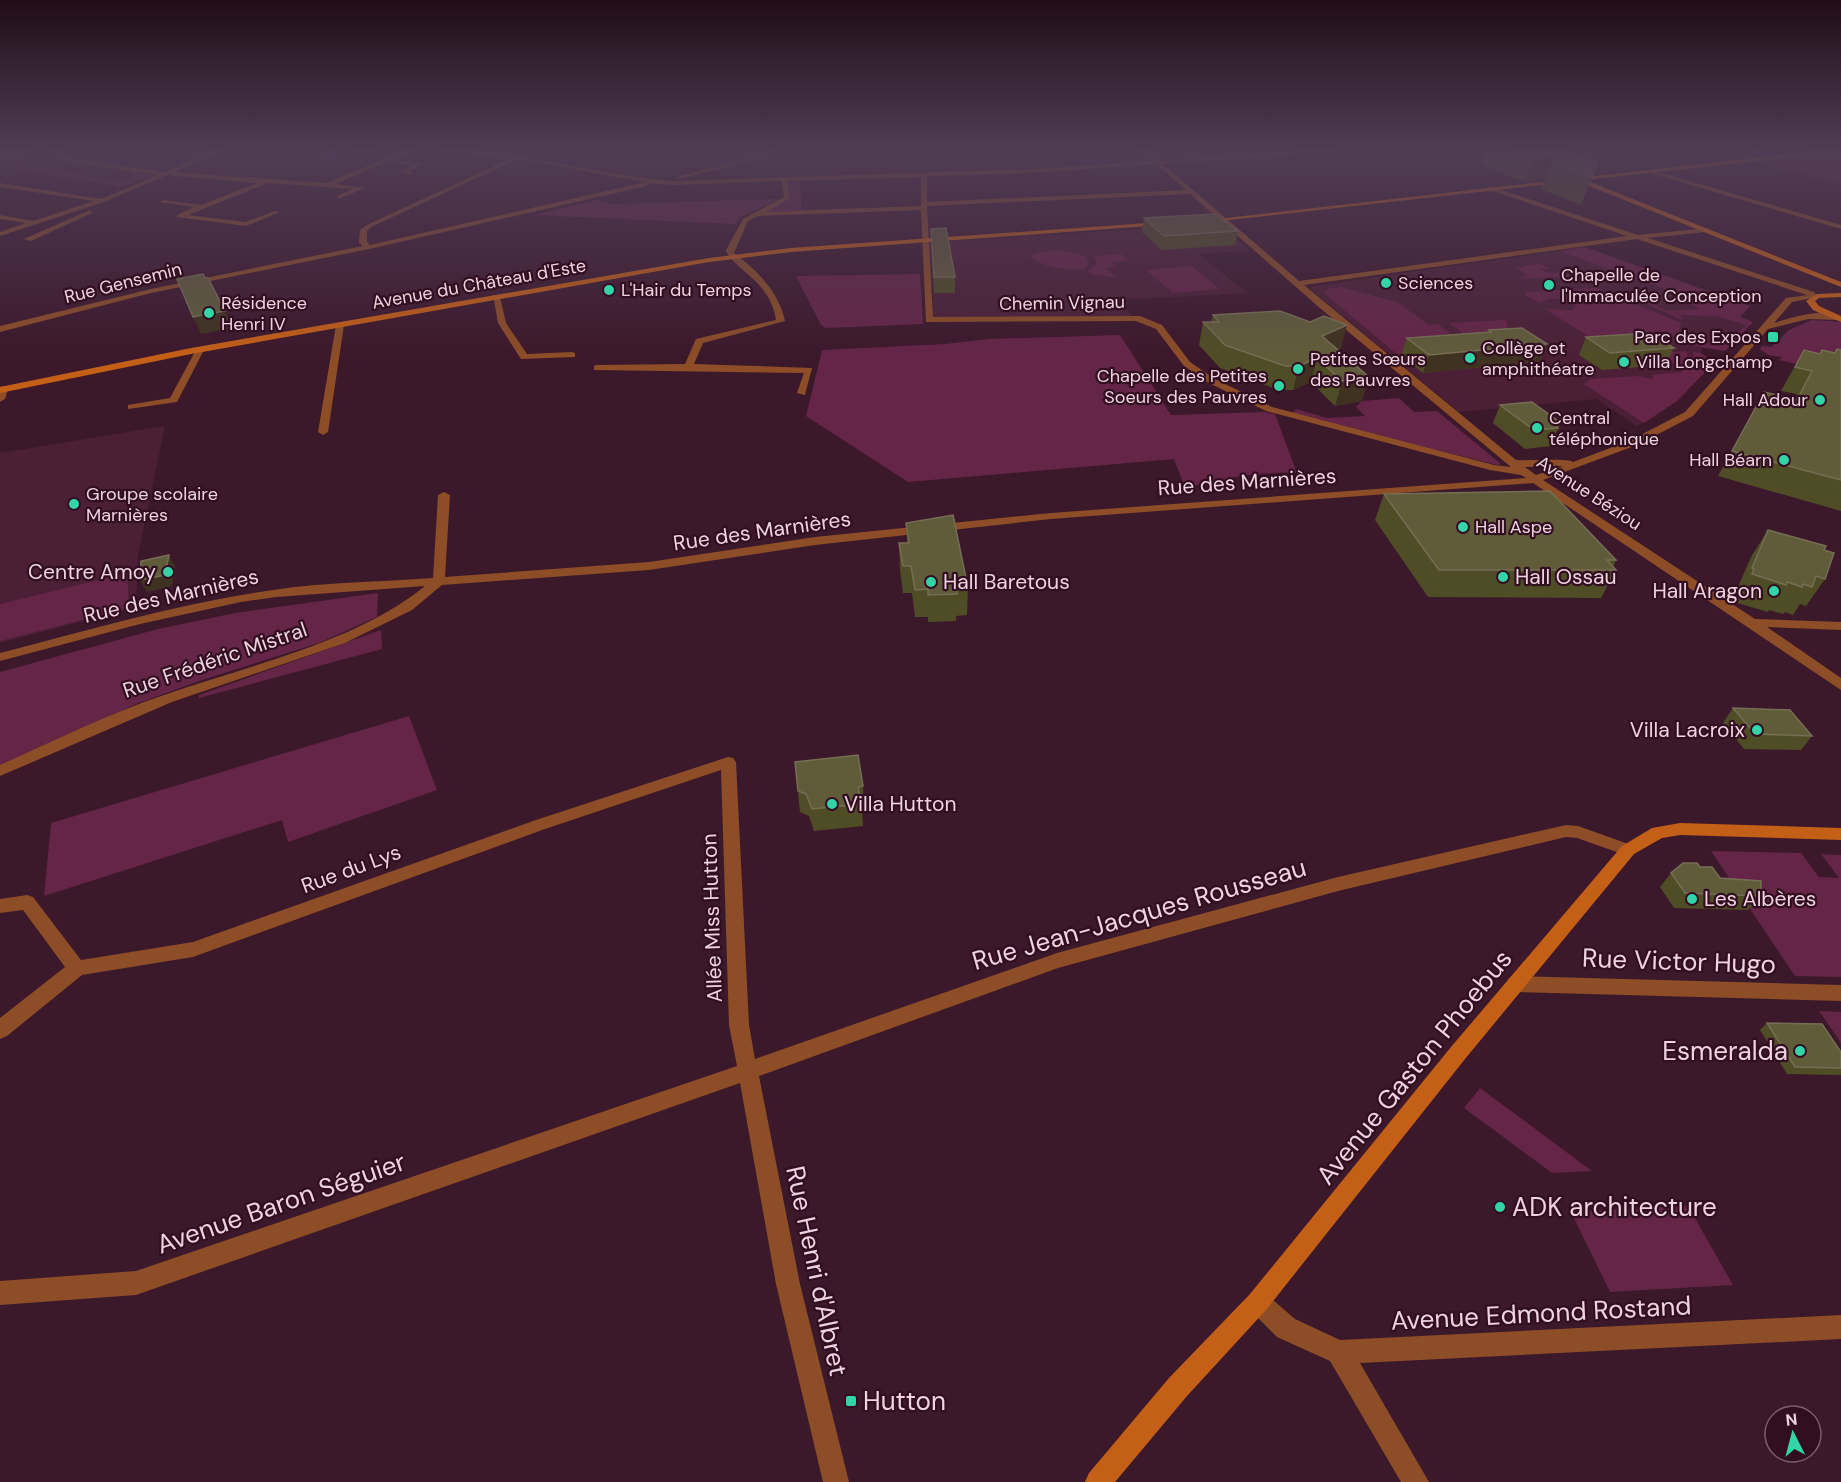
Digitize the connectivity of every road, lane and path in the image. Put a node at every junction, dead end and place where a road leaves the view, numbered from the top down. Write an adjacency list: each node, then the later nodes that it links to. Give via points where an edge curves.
1 (0, 217): 17 (street)
2 (52, 217): 17 (street)
3 (78, 217): 23 (street)
4 (188, 217): 5 (street, via 246,224)
5 (264, 217)
6 (385, 217): 25 (street, via 369,225 363,243)
7 (500, 217): 25 (street, Rue Gensemin)
8 (750, 217): 26 (street, via 734,242 730,254)
9 (923, 217): 24 (street)
10 (1221, 217): 15 (street, Avenue Béziou)
11 (1248, 217): 15 (street)
12 (1576, 217): 22 (street)
13 (1673, 217): 20 (street)
14 (1807, 217): 19 (street)
15 (1224, 220): 16 (street); 28 (street, Avenue Béziou)
16 (1199, 222)
17 (33, 223): 21 (street)
18 (1165, 224): 24 (street, Avenue du Château d'Este)
19 (1841, 227)
20 (1705, 230): 22 (street); 27 (street)
21 (0, 234)
22 (1635, 237): 28 (street); 31 (street)
23 (28, 239)
24 (924, 240): 26 (street, Avenue du Château d'Este); 47 (street, Chemin Vignau, via 929,320 1143,319 1159,327 1187,364 1269,410 1494,468)
25 (369, 247): 36 (street, Rue Gensemin, via 163,288)
26 (734, 257): 32 (street, Avenue du Château d'Este); 39 (street, via 771,296 780,309 781,321 699,341)
27 (1799, 269): 29 (street); 31 (street, via 1812,279)
28 (1297, 284): 46 (street, Avenue Béziou)
29 (1840, 284)
30 (1841, 295): 31 (street)
31 (1818, 296): 33 (street, via 1810,301 1816,308); 35 (street, via 1789,300)
32 (496, 297): 34 (street, Avenue du Château d'Este); 38 (street, via 502,323 524,357)
33 (1839, 318): 35 (street, via 1808,316)
34 (340, 325): 37 (street, Avenue du Château d'Este); 44 (street)
35 (1767, 327): 45 (street, via 1689,414)
36 (0, 329)
37 (200, 350): 41 (street, Avenue du Château d'Este); 43 (street, via 174,400)
38 (572, 355)
39 (688, 367): 40 (street); 42 (street, via 808,369)
40 (597, 368)
41 (1, 393)
42 (802, 393)
43 (131, 407)
44 (323, 432)
45 (1592, 459): 46 (street, via 1539,465); 48 (street, Rue des Marnières)
46 (1513, 463): 47 (street, Avenue Béziou)
47 (1524, 472): 48 (street, Avenue Béziou)
48 (1536, 480): 50 (street, Rue des Marnières, via 1051,516 815,540 638,567); 51 (street, Avenue Béziou)
49 (444, 495): 50 (street)
50 (439, 581): 53 (street, Rue des Marnières, via 229,599); 56 (street, Rue Frédéric Mistral, via 407,607 340,640 167,699)
51 (1753, 623): 52 (street); 54 (street, Avenue Béziou)
52 (1841, 626)
53 (0, 657)
54 (1841, 685)
55 (728, 762): 60 (street, Rue du Lys, via 193,949); 64 (street, Allée Miss Hutton, via 739,1025)
56 (0, 771)
57 (1841, 834): 58 (street, Avenue Gaston Phoebus, via 1680,829 1658,832)
58 (1628, 850): 61 (street, Avenue Gaston Phoebus); 64 (street, Rue Jean-Jacques Rousseau, via 1566,831 1338,884 1057,961)
59 (0, 906): 60 (street, via 27,902)
60 (77, 968): 63 (street, Rue du Lys)
61 (1516, 984): 62 (street, Rue Victor Hugo); 67 (street, Avenue Gaston Phoebus)
62 (1841, 993)
63 (0, 1029)
64 (748, 1071): 65 (street, Rue Jean-Jacques Rousseau); 70 (street, Rue Henri d'Albret, via 788,1284)
65 (573, 1133): 66 (street, Avenue Baron Séguier, via 136,1283)
66 (0, 1293)
67 (1258, 1302): 69 (street, Avenue Edmond Rostand, via 1286,1328); 71 (street, Avenue Gaston Phoebus, via 1178,1387)
68 (1841, 1327): 69 (street, Avenue Edmond Rostand)
69 (1339, 1352): 72 (street)
70 (836, 1482)
71 (1098, 1482)
72 (1416, 1482)

